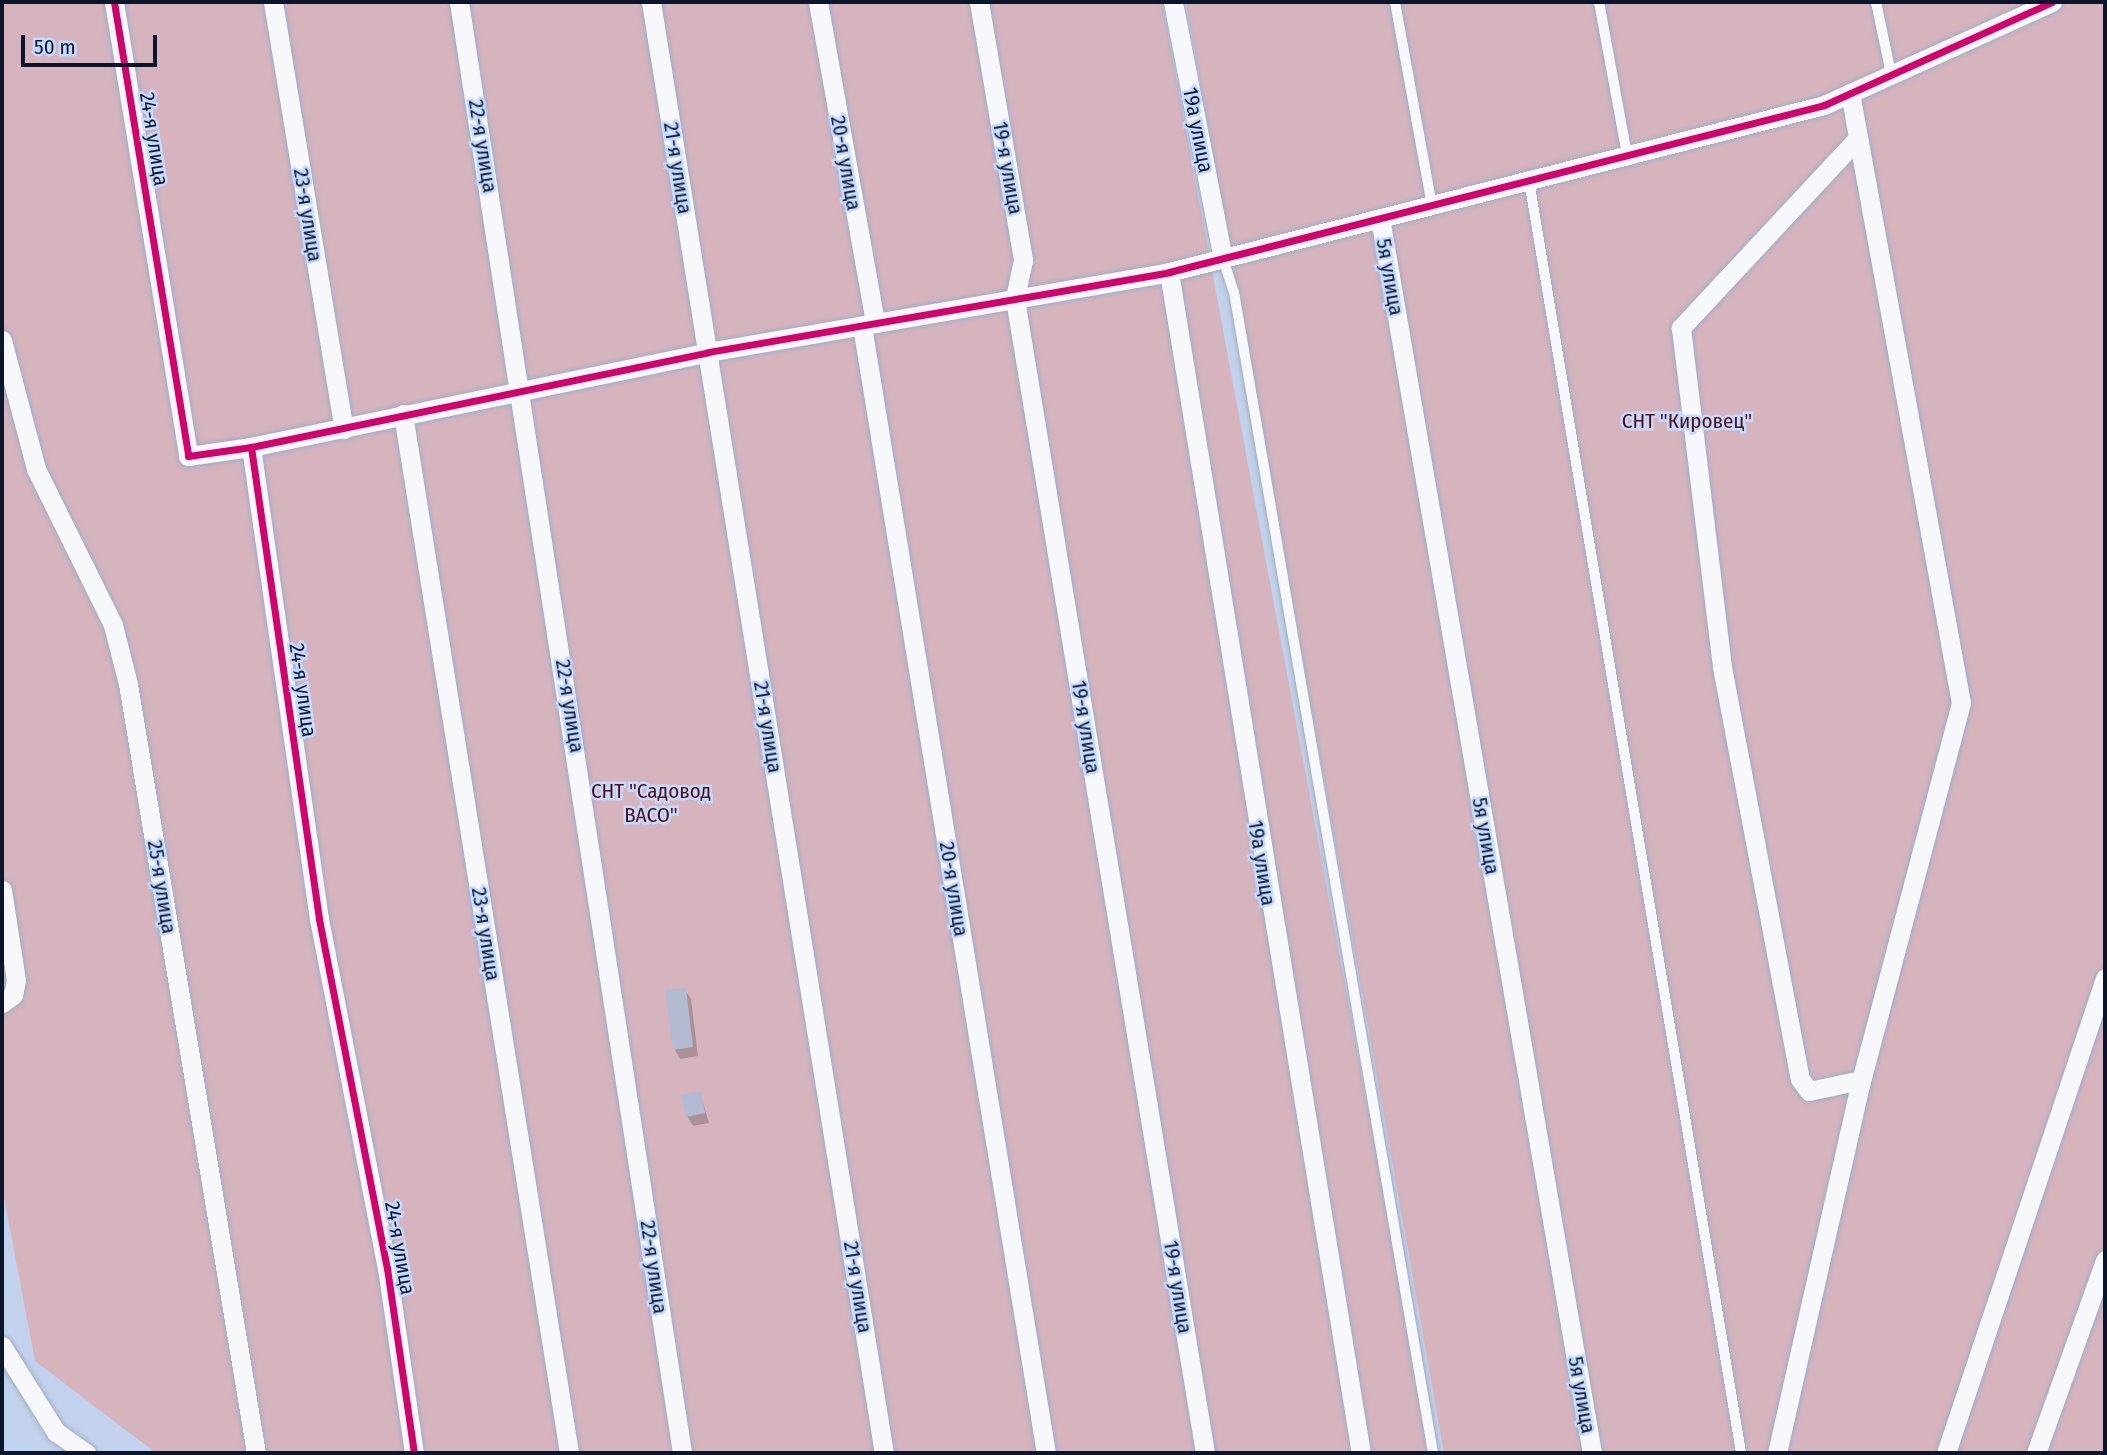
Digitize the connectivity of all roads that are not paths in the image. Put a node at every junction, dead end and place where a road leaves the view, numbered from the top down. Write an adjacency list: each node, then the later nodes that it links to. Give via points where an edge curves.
1 (114, 2): 28 (street, 24-я улица, via 188,456)
2 (273, 2): 27 (street, 23-я улица)
3 (459, 2): 25 (street, 22-я улица)
4 (651, 2): 24 (street, 21-я улица)
5 (818, 2): 22 (street, 20-я улица)
6 (979, 2): 21 (street, 19-я улица, via 1023,260)
7 (1173, 2): 19 (street, 19а улица)
8 (1395, 2): 17 (lane)
9 (1599, 2): 15 (lane)
10 (1876, 2): 12 (lane)
11 (2052, 2): 12 (street)
12 (1891, 74): 13 (street)
13 (1850, 93): 14 (street); 15 (street, via 1824,104)
14 (1858, 138): 32 (street, via 1961,703); 32 (street, via 1681,328 1722,667 1800,1079 1809,1091)
15 (1627, 155): 16 (street)
16 (1529, 180): 17 (street); 46 (lane)
17 (1432, 205): 18 (street)
18 (1380, 218): 19 (street); 45 (street, 5я улица)
19 (1223, 259): 20 (street); 44 (lane, via 1234,292)
20 (1169, 272): 21 (street); 43 (street, 19а улица)
21 (1015, 299): 22 (street); 42 (street, 19-я улица)
22 (868, 324): 24 (street); 41 (street, 20-я улица)
23 (2, 340): 36 (street, 25-я улица, via 36,469 113,625 128,684)
24 (708, 352): 25 (street); 40 (street, 21-я улица)
25 (521, 388): 26 (street); 39 (street, 22-я улица)
26 (402, 414): 27 (street); 38 (street, 23-я улица)
27 (344, 429): 28 (street)
28 (251, 447): 37 (street, 24-я улица, via 319,919 387,1268)
29 (2, 890): 31 (street, via 16,980 13,995)
30 (2105, 978): 48 (street)
31 (2, 1003)
32 (1861, 1080): 47 (street)
33 (2105, 1260): 49 (street)
34 (2, 1346): 35 (street, via 57,1432)
35 (86, 1453)
36 (256, 1453)
37 (414, 1453)
38 (569, 1453)
39 (682, 1453)
40 (884, 1453)
41 (1046, 1453)
42 (1205, 1453)
43 (1361, 1453)
44 (1433, 1453)
45 (1592, 1453)
46 (1741, 1453)
47 (1777, 1453)
48 (1946, 1453)
49 (2036, 1453)

